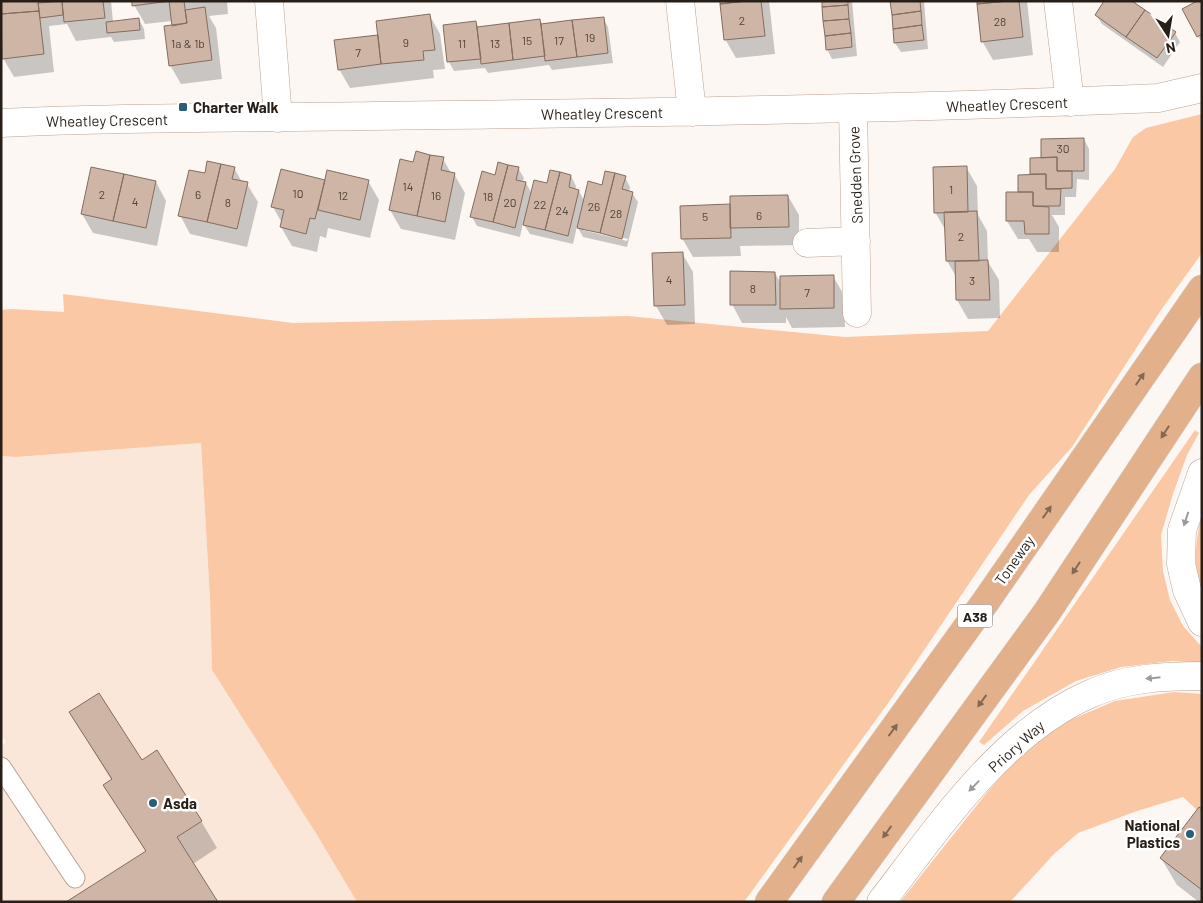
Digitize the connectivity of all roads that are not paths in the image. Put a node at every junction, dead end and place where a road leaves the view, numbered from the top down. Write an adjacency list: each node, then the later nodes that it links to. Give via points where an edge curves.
1 (269, 1): 8 (street)
2 (680, 1): 7 (street)
3 (1058, 1): 5 (street)
4 (1202, 88): 5 (street, Wheatley Crescent, via 1158,98)
5 (1070, 102): 6 (street, Wheatley Crescent)
6 (853, 109): 7 (street, Wheatley Crescent); 10 (street, Snedden Grove)
7 (692, 112): 8 (street, Wheatley Crescent)
8 (278, 118): 9 (street, Wheatley Crescent, via 134,118)
9 (1, 123)
10 (856, 241): 11 (street, Snedden Grove); 13 (street, Snedden Grove)
11 (807, 243)
12 (1202, 289): 20 (main road, Toneway / A38, one-way to 12, via 980,609)
13 (858, 313)
14 (1202, 377): 21 (main road, one-way to 21, via 1047,612)
15 (1202, 473): 16 (street, one-way to 16, via 1182,530 1181,564 1187,590)
16 (1202, 622)
17 (1202, 676): 22 (street, Priory Way, one-way to 22, via 1136,680 1090,694 1030,729 960,800)
18 (1, 767): 19 (lane)
19 (75, 878)
20 (769, 902)
21 (836, 902)
22 (882, 902)

